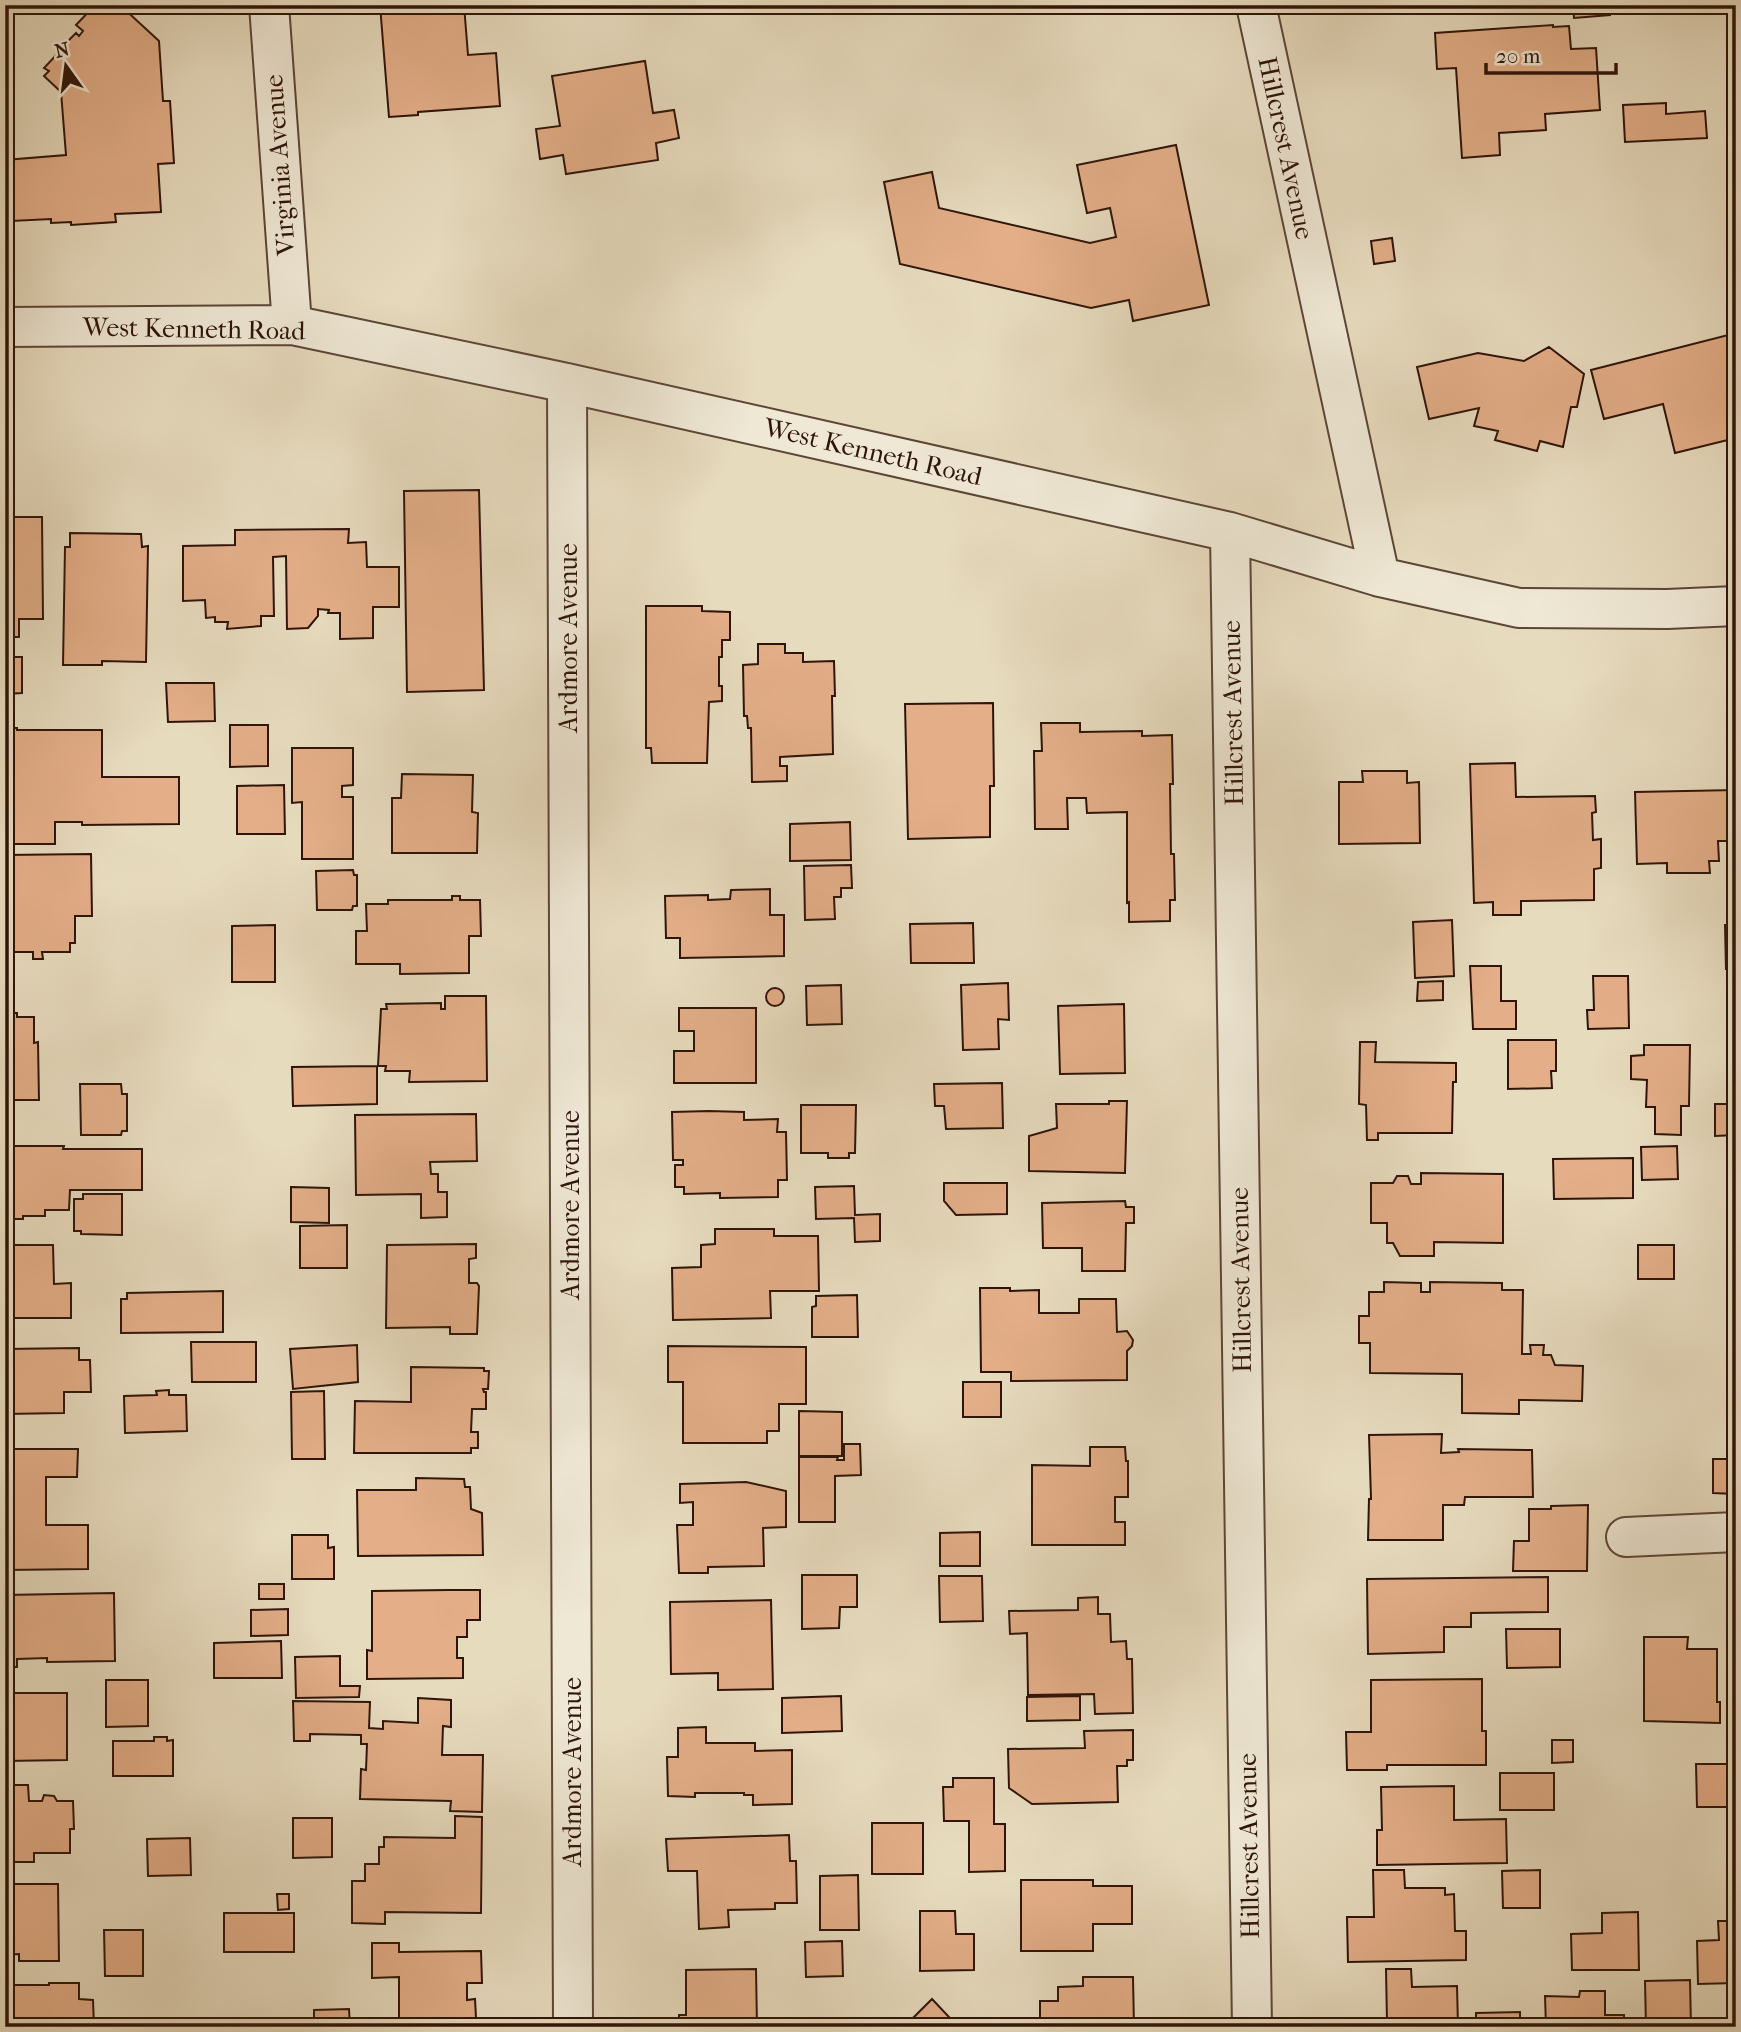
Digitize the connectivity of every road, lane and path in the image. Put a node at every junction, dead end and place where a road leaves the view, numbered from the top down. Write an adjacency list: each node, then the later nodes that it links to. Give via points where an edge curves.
1 (269, 5): 3 (street, Virginia Avenue)
2 (1256, 5): 7 (street, Hillcrest Avenue)
3 (292, 325): 4 (street, West Kenneth Road); 5 (street, West Kenneth Road)
4 (5, 327)
5 (566, 383): 6 (street, West Kenneth Road); 11 (street, Ardmore Avenue)
6 (1230, 532): 7 (street, West Kenneth Road); 12 (street, Hillcrest Avenue)
7 (1380, 577): 8 (street, West Kenneth Road, via 1519,608)
8 (1736, 606)
9 (1736, 1532): 10 (street)
10 (1626, 1537)
11 (573, 2027)
12 (1252, 2027)

